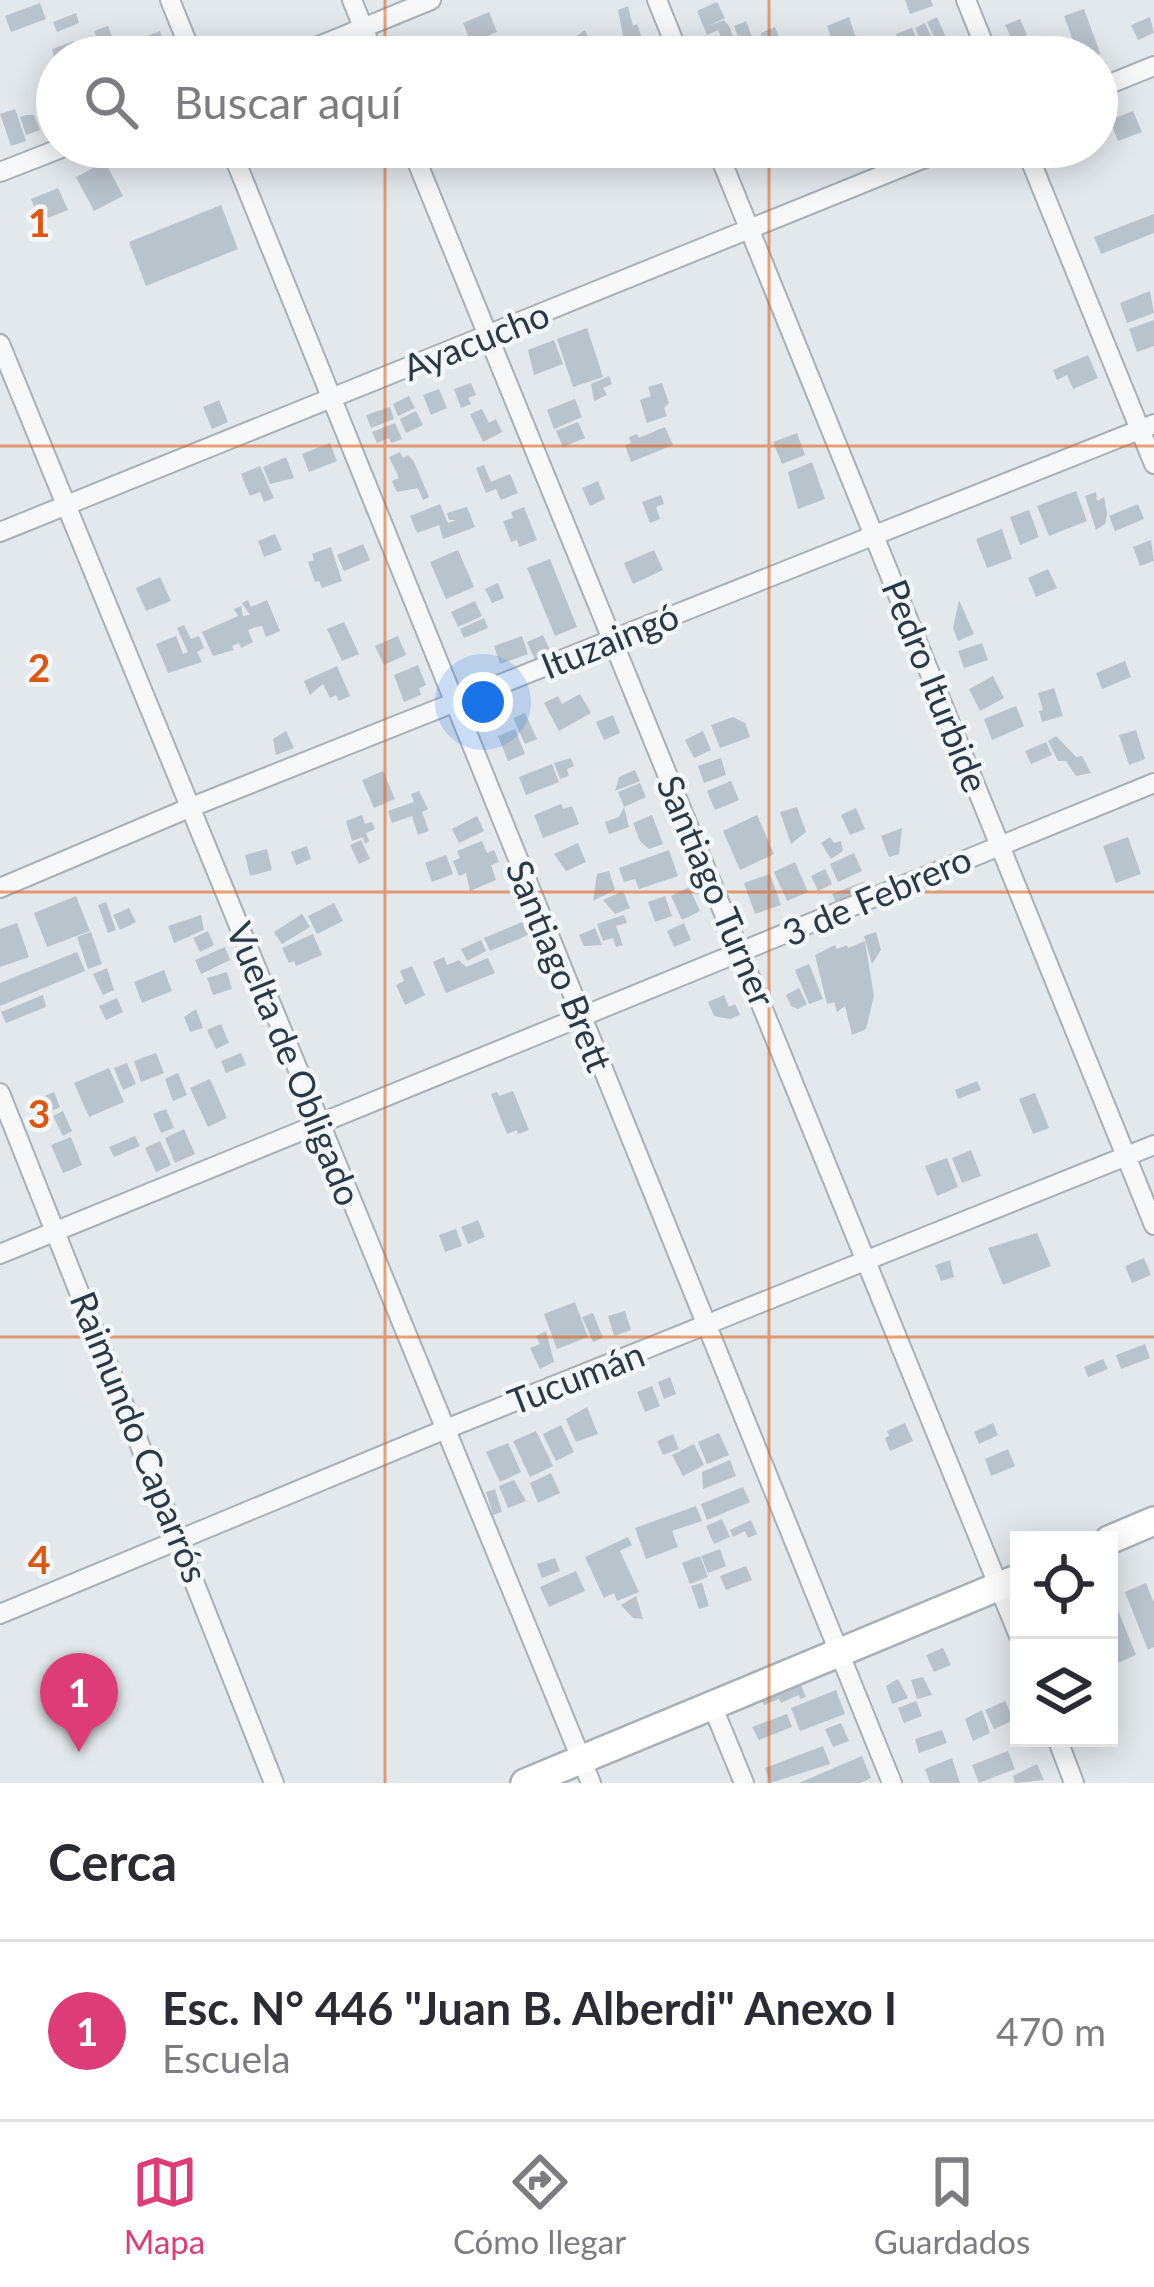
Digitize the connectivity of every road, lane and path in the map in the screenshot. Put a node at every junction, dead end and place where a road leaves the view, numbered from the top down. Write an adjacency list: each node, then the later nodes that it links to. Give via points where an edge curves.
1 (170, 0): 7 (street)
2 (352, 0): 6 (street)
3 (431, 0): 6 (street)
4 (657, 0): 10 (street)
5 (965, 0): 11 (street)
6 (363, 28): 8 (street); 9 (street)
7 (185, 36)
8 (343, 36)
9 (366, 36)
10 (672, 36)
11 (980, 36)
12 (1154, 66): 13 (street)
13 (1118, 81)
14 (36, 158): 20 (street)
15 (238, 168): 24 (street, Santiago Brett)
16 (418, 168): 22 (street, Santiago Turner)
17 (724, 168): 21 (street, Pedro Iturbide)
18 (898, 168): 21 (street, Ayacucho)
19 (1034, 168): 25 (street)
20 (0, 172)
21 (748, 227): 22 (street, Ayacucho); 29 (street, Pedro Iturbide)
22 (486, 337): 24 (street, Ayacucho); 30 (street, Santiago Turner)
23 (0, 344): 27 (street, Vuelta de Obligado)
24 (332, 400): 27 (street, Ayacucho); 31 (street, Santiago Brett)
25 (1147, 427): 26 (street); 29 (street, Ituzaingó)
26 (1154, 464)
27 (67, 504): 28 (street, Ayacucho); 33 (street, Vuelta de Obligado)
28 (0, 532)
29 (873, 533): 30 (street, Ituzaingó); 34 (street, Pedro Iturbide)
30 (612, 641): 31 (street, Ituzaingó); 36 (street, Santiago Turner)
31 (455, 703): 33 (street, Ituzaingó); 37 (street, Santiago Brett)
32 (1154, 782): 34 (street, 3 de Febrero)
33 (189, 808): 35 (street, Ituzaingó); 39 (street, Vuelta de Obligado)
34 (998, 846): 36 (street, 3 de Febrero); 41 (street, Pedro Iturbide)
35 (0, 888)
36 (742, 952): 37 (street, 3 de Febrero); 45 (street, Santiago Turner)
37 (580, 1019): 39 (street, 3 de Febrero); 46 (street, Santiago Brett)
38 (0, 1093): 43 (street, Raimundo Caparrós)
39 (318, 1124): 43 (street, 3 de Febrero); 47 (street, Vuelta de Obligado)
40 (1154, 1145): 41 (street, Tucumán)
41 (1126, 1157): 42 (street, Pedro Iturbide); 45 (street, Tucumán)
42 (1154, 1225)
43 (57, 1232): 44 (street, 3 de Febrero); 50 (street, Raimundo Caparrós)
44 (0, 1254)
45 (868, 1262): 46 (street, Tucumán); 51 (street, Santiago Turner)
46 (707, 1327): 47 (street, Tucumán); 53 (street, Santiago Brett)
47 (446, 1430): 50 (street, Tucumán); 56 (street, Vuelta de Obligado)
48 (1154, 1522): 49 (main road)
49 (1118, 1536)
50 (181, 1541): 52 (street, Tucumán); 57 (street, Raimundo Caparrós)
51 (1010, 1582): 53 (main road)
52 (0, 1614)
53 (838, 1652): 54 (main road); 60 (street, Santiago Brett)
54 (712, 1705): 56 (main road); 59 (street)
55 (1060, 1747): 61 (street)
56 (586, 1772): 58 (main road)
57 (274, 1783)
58 (525, 1783)
59 (744, 1783)
60 (892, 1783)
61 (1073, 1783)

